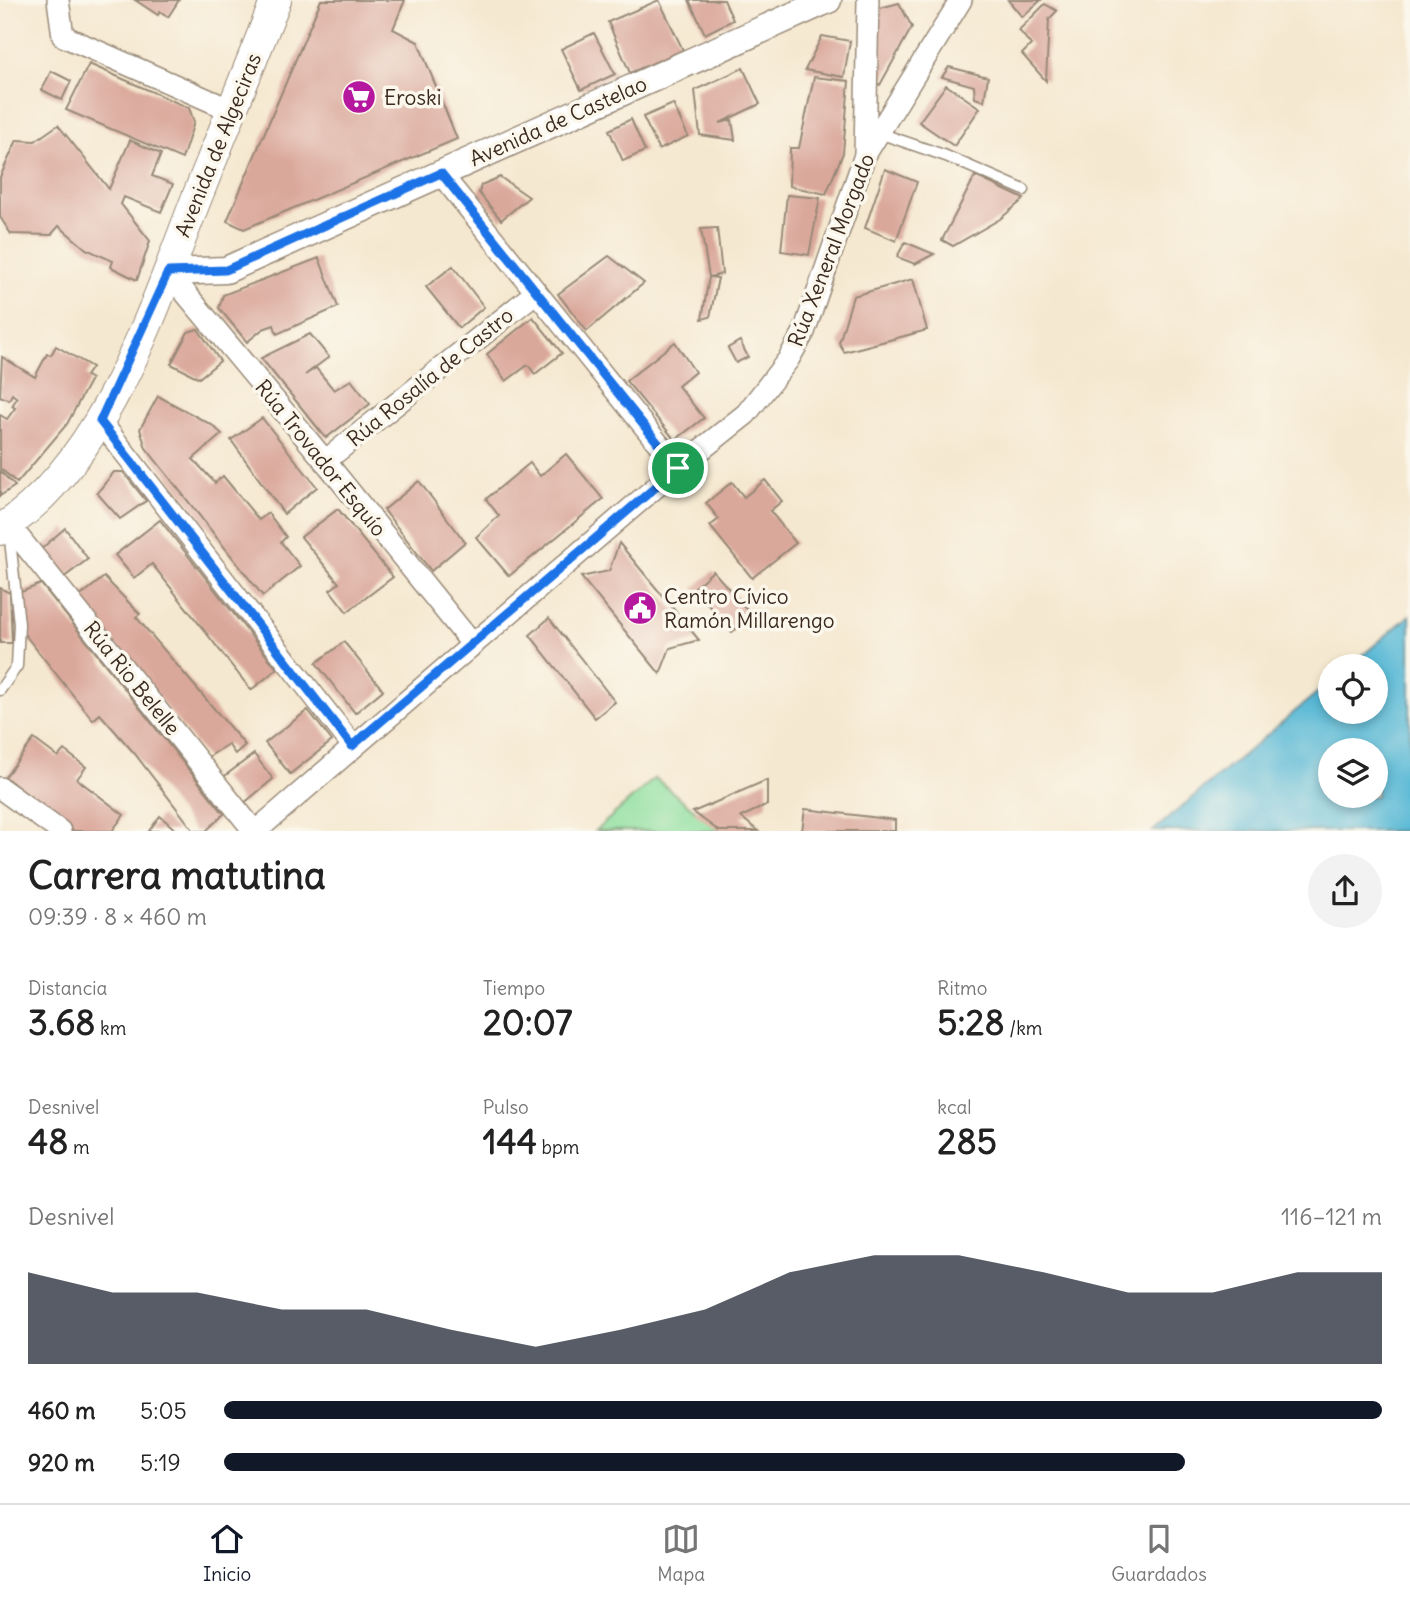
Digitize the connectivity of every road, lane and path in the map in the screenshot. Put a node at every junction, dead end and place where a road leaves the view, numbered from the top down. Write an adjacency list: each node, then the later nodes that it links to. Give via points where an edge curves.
1 (58, 0): 6 (street, via 63,36)
2 (828, 0): 9 (street, Avenida de Castelao)
3 (868, 0): 8 (street)
4 (961, 0): 7 (street, Rúa Xeneral Morgado)
5 (271, 2): 6 (main road, Avenida de Algeciras)
6 (232, 110): 11 (main road, Avenida de Algeciras)
7 (879, 133): 8 (street, Rúa Xeneral Morgado); 10 (lane)
8 (865, 155): 15 (street, Rúa Xeneral Morgado, via 804,332 788,360 746,414)
9 (441, 173): 11 (street, Avenida de Castelao, via 226,270); 12 (street)
10 (1024, 190)
11 (168, 272): 13 (main road, Avenida de Algeciras); 14 (street, Rúa Trovador Esquío)
12 (535, 293): 14 (street, Rúa Rosalía de Castro); 15 (street)
13 (100, 421): 16 (main road, Avenida de Algeciras, via 66,472 41,499); 19 (street)
14 (326, 461): 17 (street, Rúa Trovador Esquío)
15 (678, 468): 17 (street, Rúa Xeneral Morgado)
16 (4, 527): 18 (lane, via 19,624 17,666); 22 (street, Rúa Rio Belelle)
17 (473, 645): 19 (street, Rúa Xeneral Morgado)
18 (0, 690)
19 (352, 746): 22 (street, Rúa Xeneral Morgado)
20 (0, 788): 21 (street)
21 (60, 831)
22 (255, 831)

